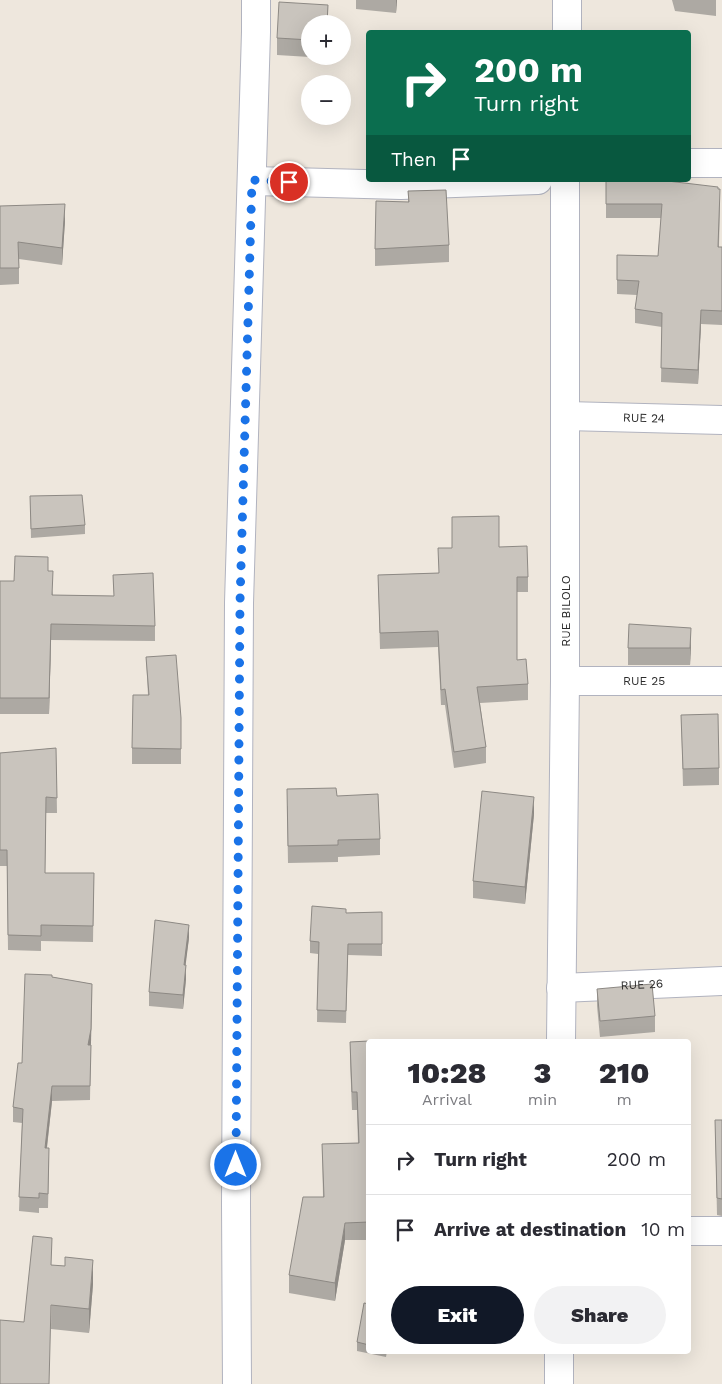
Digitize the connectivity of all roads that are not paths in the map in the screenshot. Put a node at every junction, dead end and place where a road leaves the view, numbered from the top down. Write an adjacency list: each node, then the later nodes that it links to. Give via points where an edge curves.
1 (256, 0): 6 (street)
2 (567, 0): 3 (street)
3 (567, 30)
4 (691, 163): 5 (street)
5 (722, 163)
6 (252, 180): 7 (street, via 401,185); 19 (street, via 239,612)
7 (483, 182)
8 (566, 182): 9 (street, RUE BILOLO)
9 (566, 416): 10 (street, RUE 24); 11 (street, RUE BILOLO)
10 (722, 420)
11 (565, 680): 12 (street, RUE 25); 14 (street, RUE BILOLO)
12 (722, 681)
13 (722, 981): 14 (street, RUE 26)
14 (561, 988): 15 (street, RUE BILOLO)
15 (561, 1039)
16 (691, 1231): 17 (street)
17 (722, 1231)
18 (559, 1354): 20 (street)
19 (237, 1384)
20 (559, 1384)

